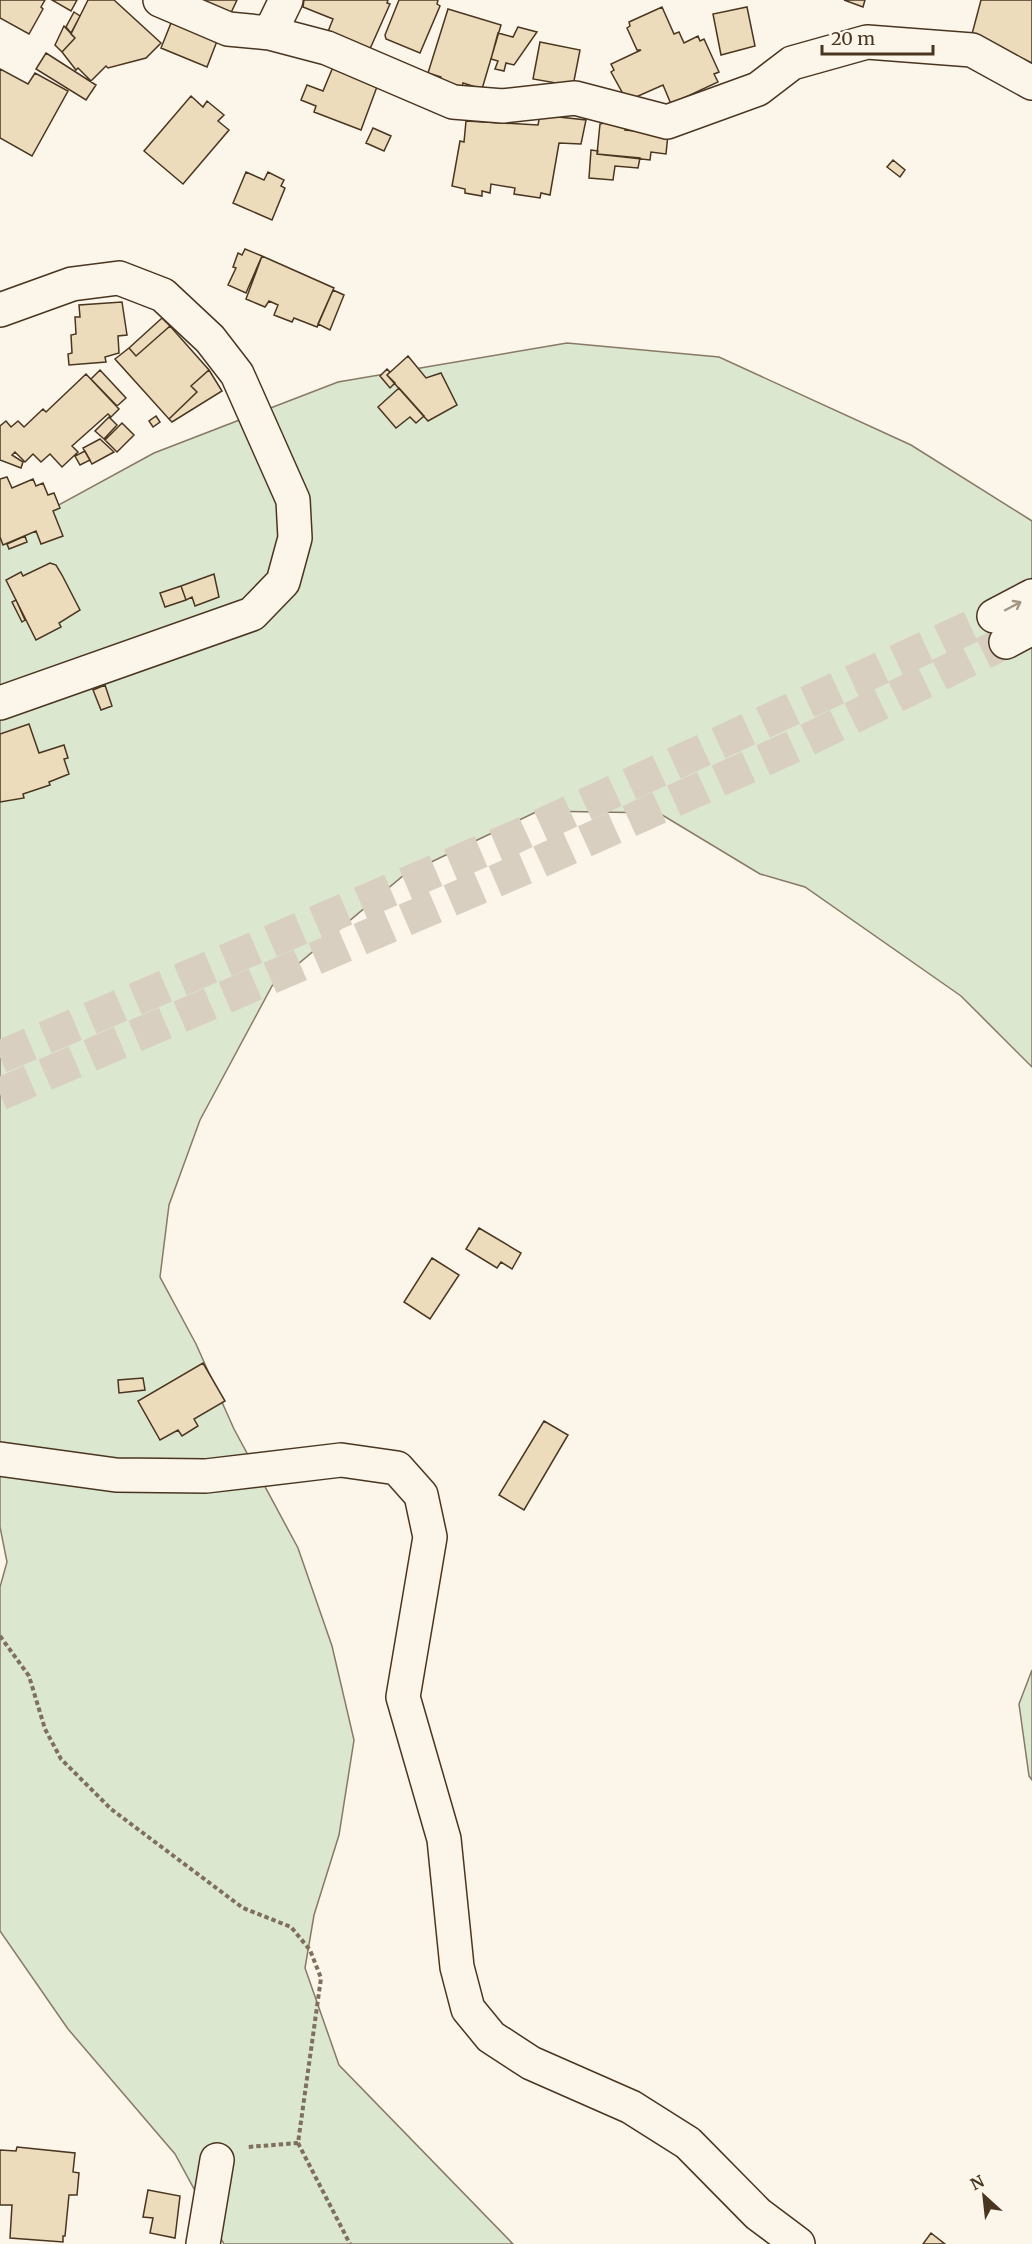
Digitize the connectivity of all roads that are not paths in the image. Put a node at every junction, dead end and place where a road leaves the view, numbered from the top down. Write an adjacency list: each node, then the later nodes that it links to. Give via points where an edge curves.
1 (160, 0): 3 (main road, via 228,29)
2 (286, 0): 3 (main road)
3 (270, 33): 4 (main road, via 327,48 453,102 503,106 576,98 666,122 758,89 792,63 867,42 972,50)
4 (1032, 83)
5 (0, 310): 8 (main road, via 72,284 119,278 163,295 210,339 237,374 293,500 295,538 283,582 252,614)
6 (1032, 596): 7 (main road, one-way to 6)
7 (1011, 629)
8 (0, 703)
9 (0, 1459): 12 (main road, via 116,1475 206,1476 341,1460 398,1468 421,1495 430,1537 403,1697 444,1839 457,1967 468,2009 491,2037 531,2063 631,2108 688,2143 758,2214)
10 (218, 2160): 11 (main road)
11 (203, 2244)
12 (798, 2244)

